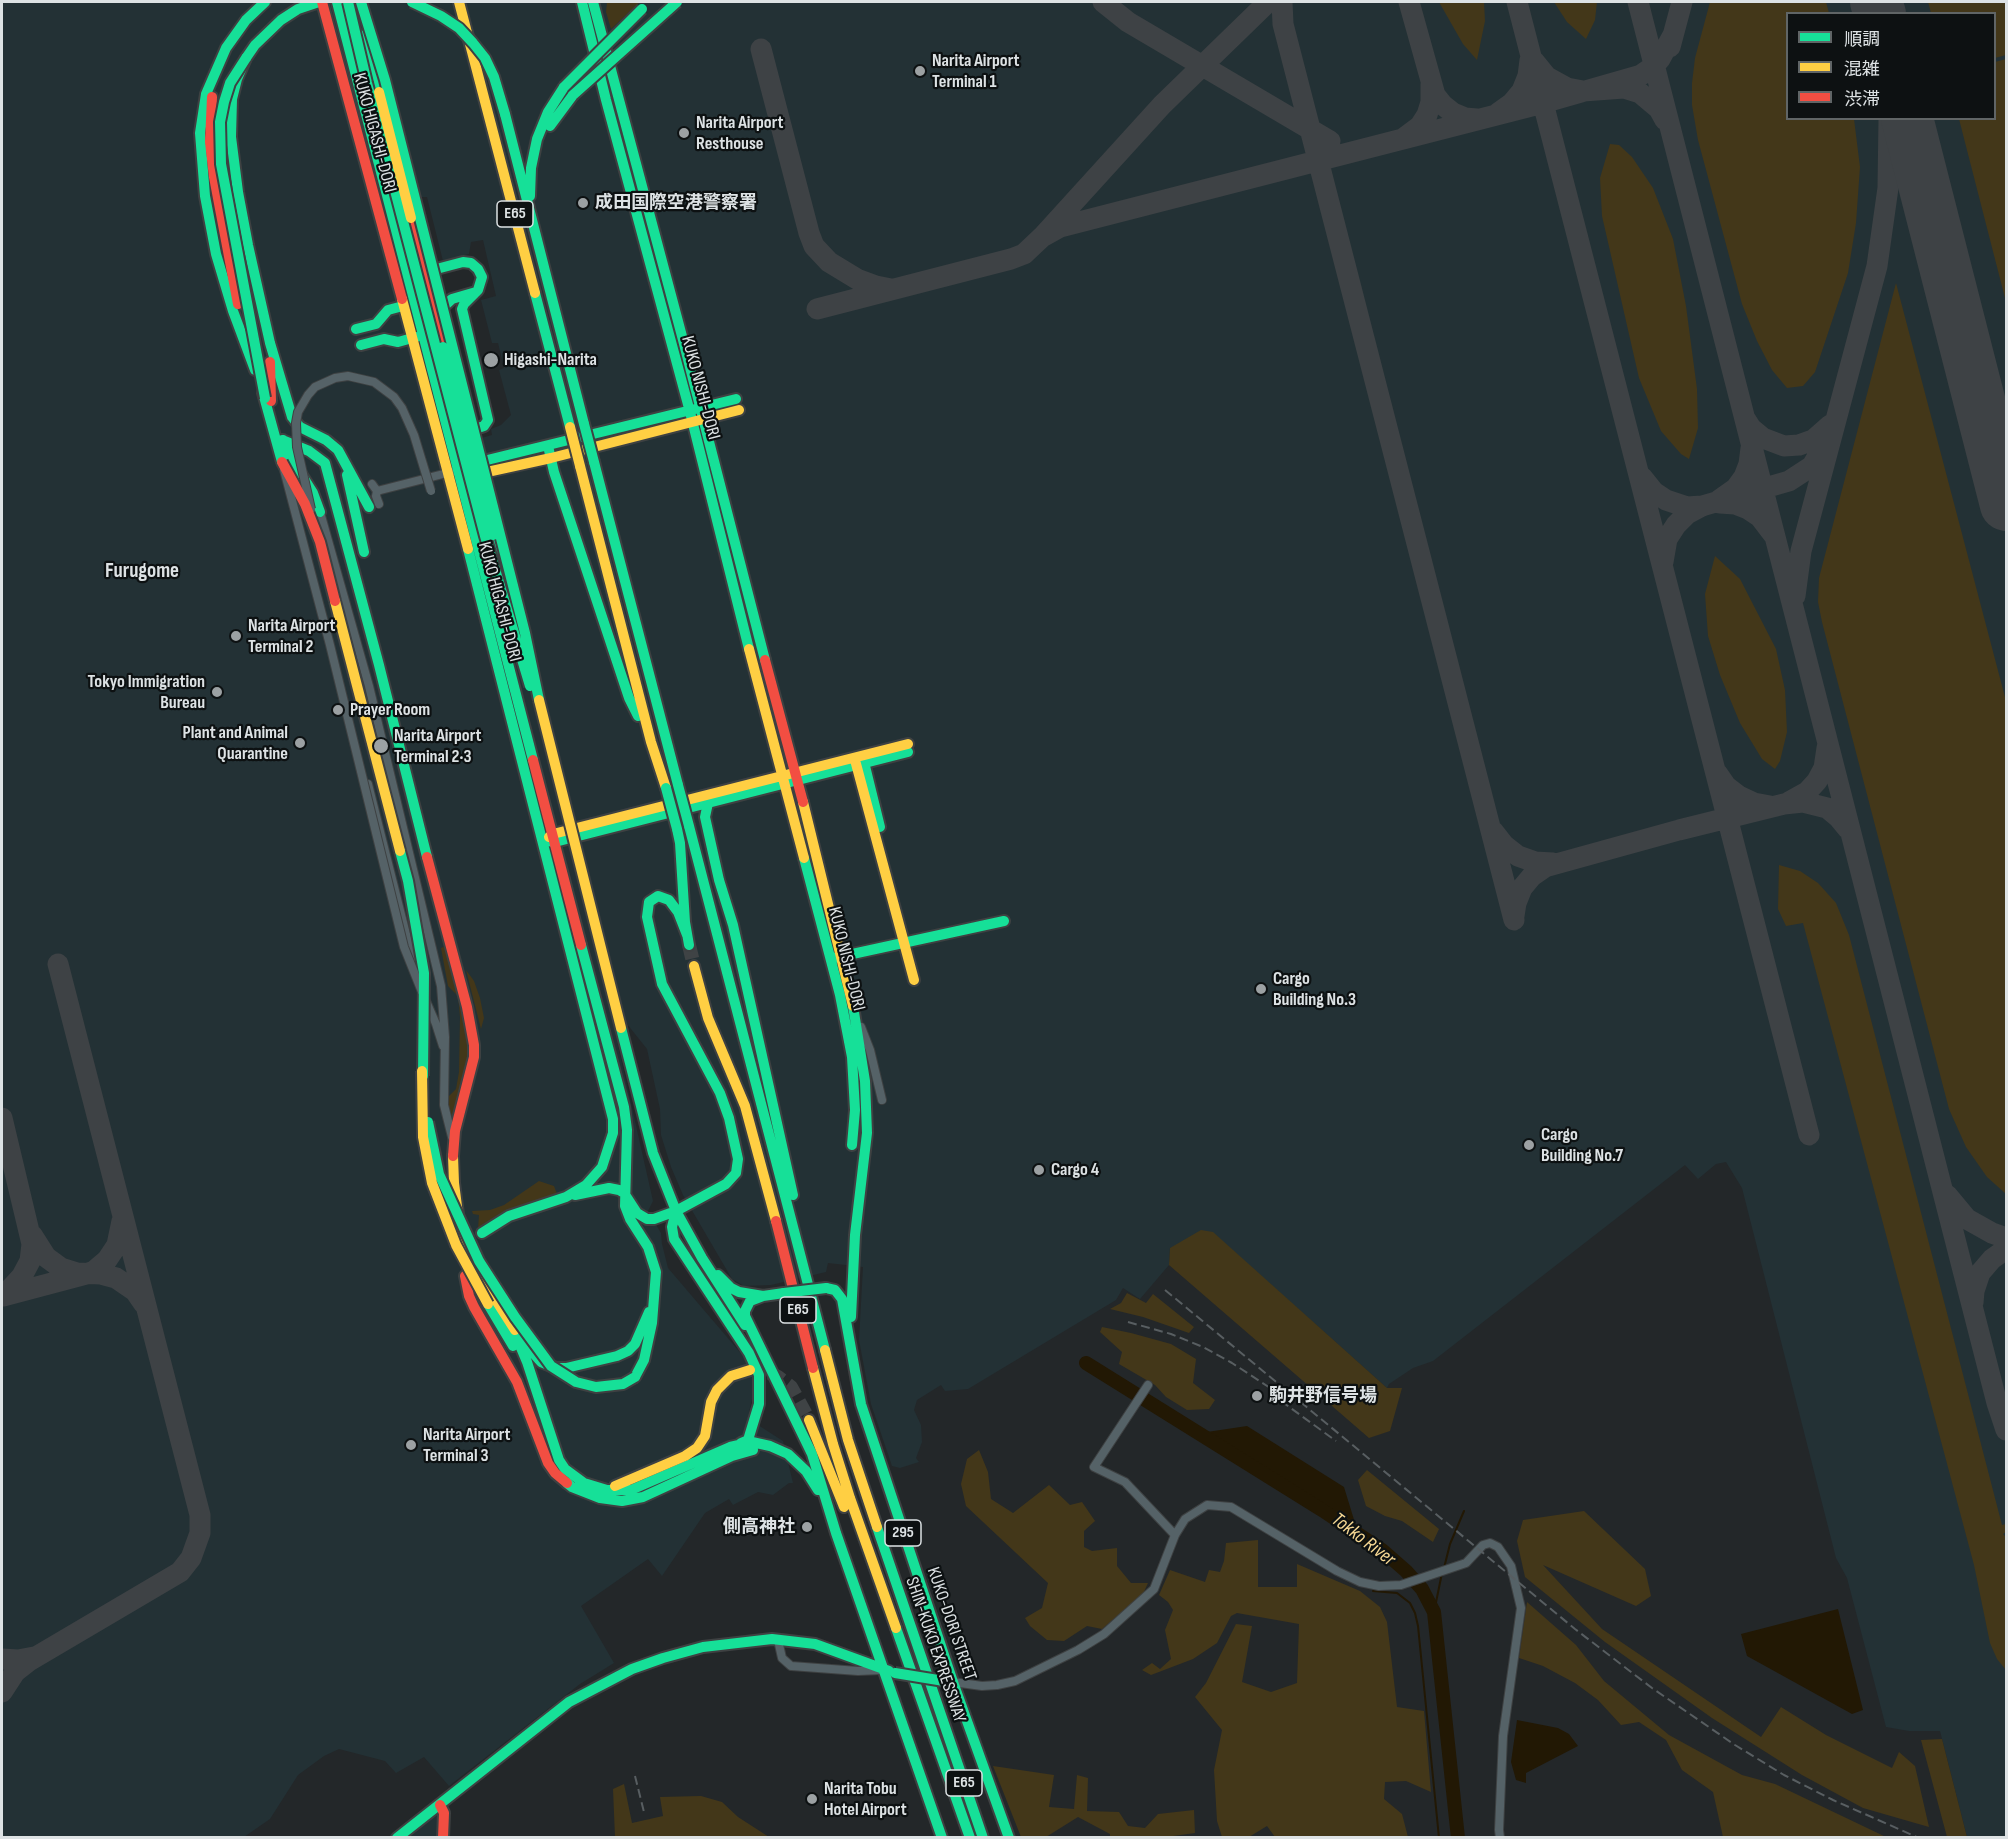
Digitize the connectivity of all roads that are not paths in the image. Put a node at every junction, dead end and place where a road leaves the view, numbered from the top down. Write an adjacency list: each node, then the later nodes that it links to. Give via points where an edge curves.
1 (265, 2): 13 (main road, via 235,34)
2 (320, 2): 12 (main road, via 281,20); 19 (main road, KUKO HIGASHI-DORI)
3 (337, 2): 21 (main road, KUKO HIGASHI-DORI)
4 (349, 2): 14 (main road, bridge); 41 (main road, bridge)
5 (361, 2): 14 (main road, bridge); 40 (main road, bridge, via 385,80)
6 (412, 2): 16 (main road, bridge, via 459,28 485,58 505,114)
7 (459, 2): 43 (main road, E65, bridge)
8 (582, 2): 27 (main road, KUKO NISHI-DORI, via 606,100)
9 (593, 2): 27 (main road, KUKO NISHI-DORI)
10 (676, 2): 15 (main road, bridge, via 559,112 538,153)
11 (646, 5): 15 (main road, bridge, via 564,87 542,125 533,154)
12 (246, 58): 20 (main road, bridge, via 232,99 231,137); 25 (main road, bridge, via 224,102 220,122 221,164)
13 (220, 62): 25 (main road, via 210,108 214,177 236,295); 25 (main road, bridge, via 206,94 200,133 205,196 216,254 233,311)
14 (379, 92): 17 (main road, bridge)
15 (531, 184): 16 (main road)
16 (537, 243): 70 (main road, E65, bridge)
17 (425, 272): 18 (main road, via 471,263 482,277); 37 (main road, bridge)
18 (476, 291): 18 (main road, via 462,309 488,416 486,424 478,428 471,426 466,417 441,315 441,309 452,299)
19 (403, 306): 22 (main road, via 388,310 376,324); 23 (main road, KUKO HIGASHI-DORI)
20 (263, 316): 25 (main road, via 270,360); 31 (main road, via 292,417 300,427 338,450)
21 (420, 326): 23 (main road, via 417,337); 32 (main road, KUKO HIGASHI-DORI)
22 (356, 329)
23 (412, 339): 24 (main road, via 384,339); 32 (main road, KUKO HIGASHI-DORI)
24 (361, 345)
25 (268, 400): 28 (main road); 30 (main road)
26 (738, 404): 27 (main road)
27 (697, 415): 29 (main road); 46 (main road, KUKO NISHI-DORI); 47 (main road, KUKO NISHI-DORI, via 756,678)
28 (282, 440): 35 (main road); 36 (main road); 61 (main road, via 318,456 329,475 469,1017 474,1057)
29 (550, 452): 32 (main road); 43 (main road, via 629,698)
30 (282, 462): 38 (main road, bridge); 55 (street, bridge, via 404,947)
31 (345, 463): 34 (main road); 39 (main road)
32 (455, 473): 34 (street, via 375,487); 49 (main road, KUKO HIGASHI-DORI)
33 (431, 491): 38 (street, bridge, via 414,435 394,397 374,382 361,378 348,376 325,382 308,394 296,423 299,454)
34 (374, 505)
35 (320, 512): 57 (street, via 369,686 441,986)
36 (299, 515): 57 (street, via 416,976)
37 (493, 535): 40 (main road, bridge); 41 (main road, bridge)
38 (320, 542): 55 (main road, bridge, via 408,881 424,973)
39 (364, 552)
40 (525, 633): 42 (main road, bridge)
41 (513, 635): 42 (main road, bridge)
42 (546, 734): 64 (main road, bridge, via 653,1153)
43 (651, 742): 64 (main road, E65, bridge, via 680,843 688,940 669,900 658,896 649,902 647,917 665,993 720,1093 738,1159 735,1173 726,1185)
44 (908, 748): 45 (main road)
45 (859, 760): 46 (main road); 51 (main road)
46 (797, 776): 47 (main road); 52 (main road, KUKO NISHI-DORI)
47 (783, 779): 48 (main road); 49 (main road); 52 (main road, KUKO NISHI-DORI)
48 (708, 803): 49 (main road); 70 (main road, via 705,817 803,1238)
49 (551, 839): 62 (main road, KUKO HIGASHI-DORI, via 624,1107); 63 (main road, KUKO HIGASHI-DORI, via 613,1119 611,1145 602,1167 586,1185)
50 (1004, 921): 51 (main road)
51 (907, 942): 52 (main road); 54 (main road)
52 (836, 958): 56 (main road, KUKO NISHI-DORI); 60 (main road, KUKO NISHI-DORI, via 852,1057)
53 (694, 966): 85 (main road, E65, via 708,1018 745,1106 833,1444)
54 (914, 980)
55 (424, 996): 58 (main road, bridge)
56 (853, 1006): 59 (street, via 870,1050); 73 (main road, 295, via 865,1081 867,1133 852,1284)
57 (444, 1048): 61 (street, via 444,1105)
58 (422, 1071): 68 (main road, KUKO HIGASHI-DORI, bridge, via 439,1174 479,1260 534,1344 559,1373 586,1386 610,1387 635,1377 644,1360); 75 (main road, bridge, via 422,1128 432,1183 456,1245)
59 (882, 1100)
60 (852, 1145)
61 (453, 1151): 69 (main road, via 456,1208 465,1248)
62 (624, 1193): 63 (main road, via 609,1188); 64 (main road, via 637,1213 647,1219); 68 (main road, KUKO HIGASHI-DORI, via 627,1213 655,1265)
63 (566, 1197): 65 (main road, via 509,1216)
64 (676, 1211): 67 (main road, 295, via 723,1281 739,1292); 71 (main road); 78 (main road, via 672,1233 677,1244 749,1353 759,1375 759,1404 748,1440)
65 (482, 1233)
66 (465, 1276): 76 (main road, via 474,1307 510,1368)
67 (763, 1296): 71 (main road, via 750,1301 745,1311); 73 (main road, KUKO-DORI STREET / 295, bridge, via 835,1290 842,1299)
68 (654, 1301): 69 (main road, via 628,1351 566,1368 541,1362)
69 (511, 1324): 75 (main road)
70 (820, 1333): 93 (main road, SHIN-KUKO EXPRESSWAY / E65, via 848,1440)
71 (760, 1347): 82 (main road, via 812,1454)
72 (750, 1370): 81 (main road, via 731,1376 717,1390 705,1436 691,1453 627,1482)
73 (856, 1382): 87 (main road, KUKO-DORI STREET / 295)
74 (1148, 1385): 83 (street, via 1094,1467 1125,1482)
75 (536, 1387): 79 (main road)
76 (530, 1414): 79 (main road); 80 (main road, via 555,1473 580,1491 610,1500 643,1497 752,1450 789,1457)
77 (809, 1420): 85 (main road)
78 (741, 1443): 80 (main road, via 770,1446); 81 (main road, via 642,1487 617,1491)
79 (559, 1460): 81 (main road, via 574,1477)
80 (798, 1463): 82 (main road, via 813,1481)
81 (595, 1487)
82 (836, 1533): 86 (main road)
83 (1175, 1535): 87 (street, via 1154,1589 1104,1634 1015,1681 982,1686); 95 (street, via 1196,1510 1207,1505 1231,1507 1337,1571 1379,1586 1401,1585 1457,1567 1483,1545 1498,1547 1511,1566 1521,1608 1503,1736)
84 (778, 1640): 86 (main road, via 815,1644); 86 (street, via 782,1658 791,1666); 88 (main road, via 703,1647 632,1669 569,1702)
85 (904, 1653): 92 (main road, SHIN-KUKO EXPRESSWAY / E65)
86 (883, 1670): 87 (main road, bridge); 91 (main road)
87 (949, 1682): 94 (main road, KUKO-DORI STREET / 295)
88 (440, 1805): 89 (main road); 90 (main road, via 444,1813)
89 (397, 1838)
90 (443, 1838)
91 (942, 1838)
92 (970, 1838)
93 (983, 1838)
94 (1008, 1838)
95 (1500, 1838)

